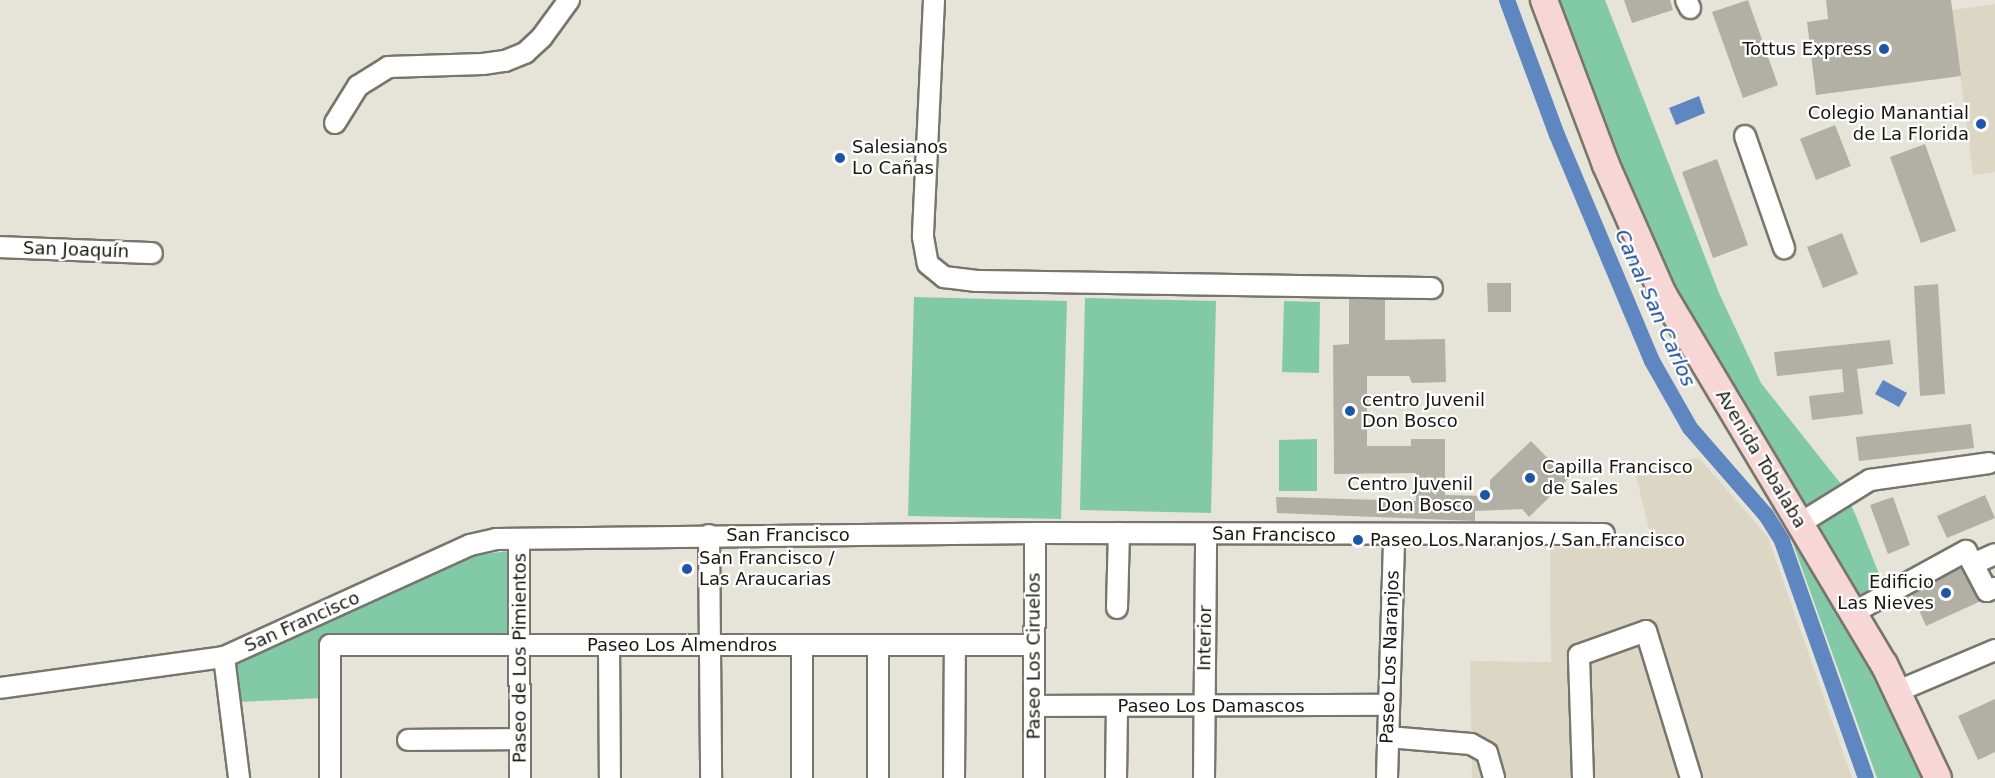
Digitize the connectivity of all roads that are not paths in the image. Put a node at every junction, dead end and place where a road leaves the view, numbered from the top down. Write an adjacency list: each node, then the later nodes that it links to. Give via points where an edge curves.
1 (569, 0): 4 (street, via 543,37 525,53 494,63 388,67 358,86)
2 (934, 0): 9 (street, via 923,237 928,264 944,277 975,281)
3 (1544, 0): 11 (main road, Avenida Tobalaba, via 1606,165 1663,294)
4 (335, 123)
5 (1745, 136): 7 (street)
6 (0, 247): 8 (street, San Joaquín)
7 (1784, 248)
8 (152, 253)
9 (1432, 288)
10 (1989, 464): 11 (street, via 1870,480)
11 (1799, 524): 34 (main road, Avenida Tobalaba)
12 (1035, 533): 13 (street, San Francisco); 16 (street, San Francisco); 30 (street, Paseo Los Ciruelos)
13 (1119, 533): 14 (street, San Francisco); 22 (street)
14 (1206, 534): 17 (street, San Francisco); 38 (street, Interior)
15 (1604, 534): 17 (street, San Francisco)
16 (709, 535): 18 (street, San Francisco); 26 (street)
17 (1394, 536): 35 (street, Paseo Los Naranjos)
18 (519, 539): 24 (street, Paseo de Los Pimientos); 32 (street, San Francisco, via 470,545)
19 (1995, 554): 20 (street)
20 (1973, 564): 21 (street, via 1987,591); 23 (street, via 1966,551)
21 (1995, 588)
22 (1117, 608)
23 (1860, 609)
24 (520, 645): 25 (street, Paseo Los Almendros); 41 (street, Paseo de Los Pimientos); 43 (street, Paseo Los Almendros, via 330,645)
25 (609, 645): 26 (street, Paseo Los Almendros); 45 (street)
26 (710, 645): 27 (street, Paseo Los Almendros); 46 (street)
27 (802, 645): 28 (street, Paseo Los Almendros); 47 (street)
28 (878, 645): 29 (street, Paseo Los Almendros); 48 (street)
29 (955, 645): 30 (street, Paseo Los Almendros); 49 (street)
30 (1034, 645): 36 (street, Paseo Los Ciruelos)
31 (1995, 650): 34 (street)
32 (224, 657): 33 (street, San Francisco); 42 (street)
33 (0, 688)
34 (1899, 691): 57 (main road, Avenida Tobalaba)
35 (1389, 705): 38 (street, Paseo Los Damascos); 39 (street, Paseo Los Naranjos)
36 (1034, 706): 37 (street, Paseo Los Damascos); 50 (street, Paseo Los Ciruelos)
37 (1117, 706): 38 (street, Paseo Los Damascos); 51 (street)
38 (1205, 706): 52 (street, Interior)
39 (1388, 737): 53 (street, Paseo Los Naranjos); 54 (street, via 1471,744 1487,753)
40 (408, 740): 41 (street)
41 (520, 740): 44 (street, Paseo de Los Pimientos)
42 (239, 778)
43 (330, 778)
44 (520, 778)
45 (610, 778)
46 (711, 778)
47 (802, 778)
48 (878, 778)
49 (954, 778)
50 (1034, 778)
51 (1116, 778)
52 (1204, 778)
53 (1387, 778)
54 (1494, 778)
55 (1583, 778): 56 (street, via 1579,655 1646,631)
56 (1691, 778)
57 (1938, 778)

